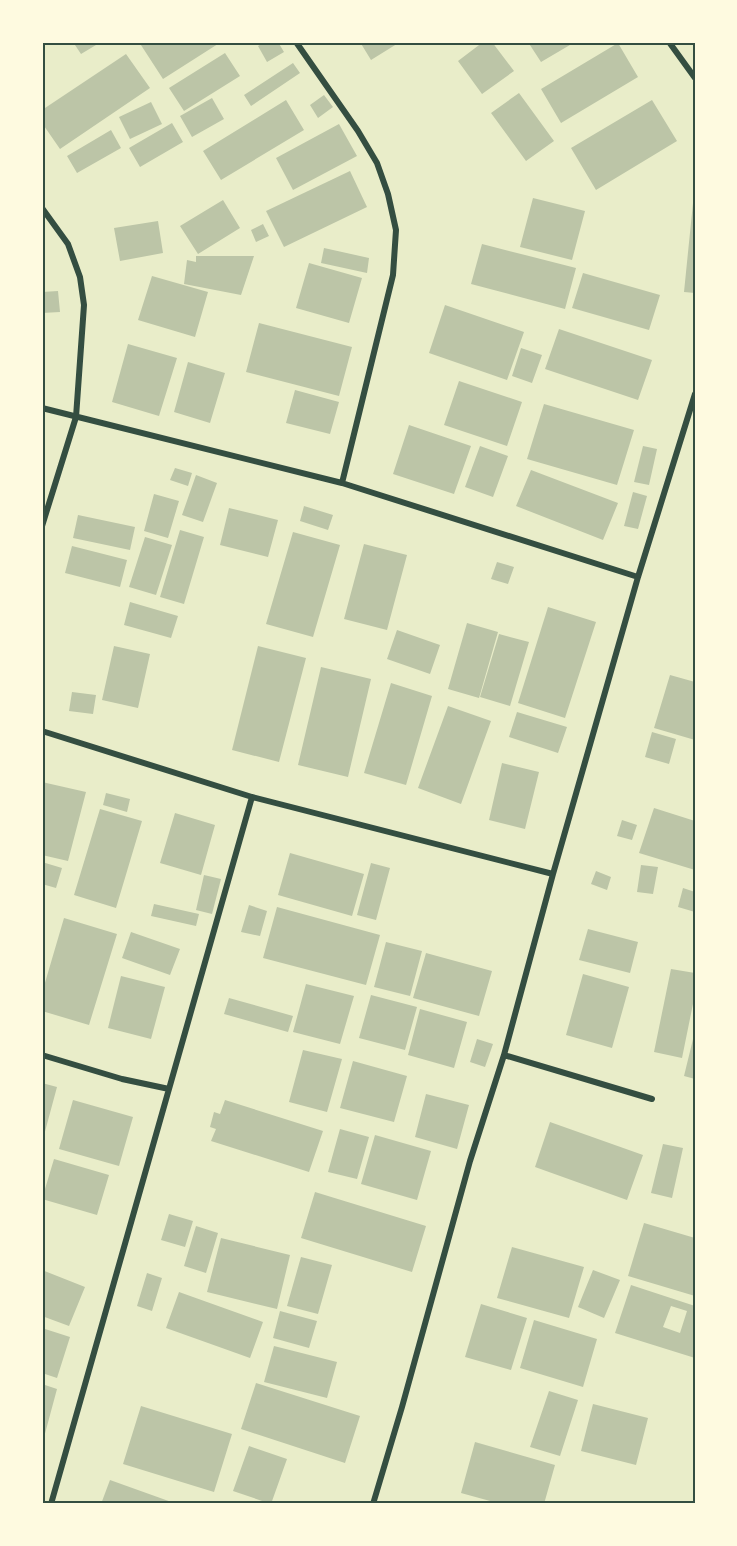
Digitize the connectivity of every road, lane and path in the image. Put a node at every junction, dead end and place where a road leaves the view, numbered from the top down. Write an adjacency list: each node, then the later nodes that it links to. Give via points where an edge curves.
1 (296, 42): 8 (street, via 377,163 396,230 393,275)
2 (669, 42): 3 (street)
3 (695, 78)
4 (42, 208): 7 (street, via 68,244 80,277 84,305)
5 (695, 393): 10 (street)
6 (42, 408): 7 (street)
7 (76, 417): 8 (street); 9 (street)
8 (342, 483): 10 (street)
9 (42, 526)
10 (638, 577): 13 (street)
11 (42, 731): 12 (street)
12 (252, 797): 13 (street); 16 (street)
13 (553, 873): 15 (street)
14 (42, 1055): 16 (street)
15 (504, 1055): 17 (street); 19 (street)
16 (169, 1089): 18 (street)
17 (652, 1099)
18 (51, 1504)
19 (373, 1504)

